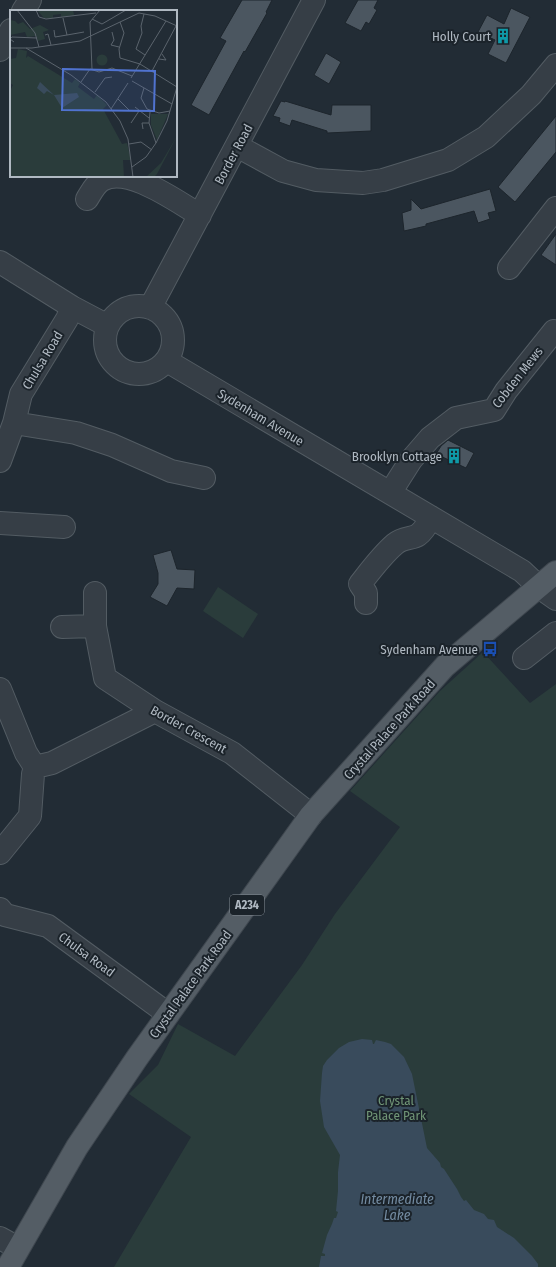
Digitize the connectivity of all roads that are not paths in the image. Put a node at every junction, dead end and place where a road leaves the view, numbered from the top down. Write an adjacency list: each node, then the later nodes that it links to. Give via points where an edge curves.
1 (30, 0): 3 (street)
2 (314, 0): 7 (street, Border Road)
3 (24, 10)
4 (0, 57): 5 (street)
5 (10, 63)
6 (556, 65): 7 (street, via 531,95 486,136 448,160 383,180 363,183 316,180 283,171)
7 (237, 146): 10 (street, Border Road)
8 (87, 200): 10 (street, via 101,181 110,177 120,177 142,183)
9 (556, 208): 12 (street)
10 (200, 215): 14 (street, Border Road)
11 (0, 262): 13 (street)
12 (509, 268)
13 (72, 307): 15 (street); 18 (street, Chulsa Road, via 22,393)
14 (150, 308): 15 (street, via 128,308 113,318); 17 (street, via 165,318 172,330 173,344)
15 (108, 326): 17 (street, via 105,335 107,353 111,361 126,372 152,372)
16 (554, 331): 21 (street, Cobden Mews, via 494,410 456,418 430,438 411,460)
17 (167, 361): 21 (street, Sydenham Avenue)
18 (14, 423): 19 (street, Chulsa Road); 20 (street, via 76,433 112,445 170,471)
19 (0, 461)
20 (204, 478)
21 (390, 492): 22 (street, Sydenham Avenue)
22 (431, 517): 27 (street, Sydenham Avenue, via 522,571); 28 (street, via 420,534 397,542 380,558 360,584 366,593)
23 (0, 524): 24 (street)
24 (64, 527)
25 (556, 572): 27 (main road, Crystal Palace Park Road / A234)
26 (95, 593): 29 (street, Border Crescent)
27 (548, 593): 36 (main road, Crystal Palace Park Road / A234, via 445,666)
28 (366, 603)
29 (94, 626): 30 (street); 34 (street, Border Crescent, via 105,678)
30 (62, 627)
31 (556, 633): 32 (street)
32 (524, 658)
33 (1, 694): 35 (street, via 26,754)
34 (155, 711): 35 (street, via 52,763); 36 (street, Border Crescent, via 232,753)
35 (35, 767): 37 (street, via 30,816)
36 (311, 815): 39 (main road, Crystal Palace Park Road / A234)
37 (0, 853)
38 (0, 909): 39 (street, Chulsa Road, via 6,915 48,926)
39 (168, 1014): 40 (main road, Crystal Palace Park Road / A234)
40 (9, 1243): 41 (main road, Crystal Palace Park Road / A234)
41 (8, 1267)

